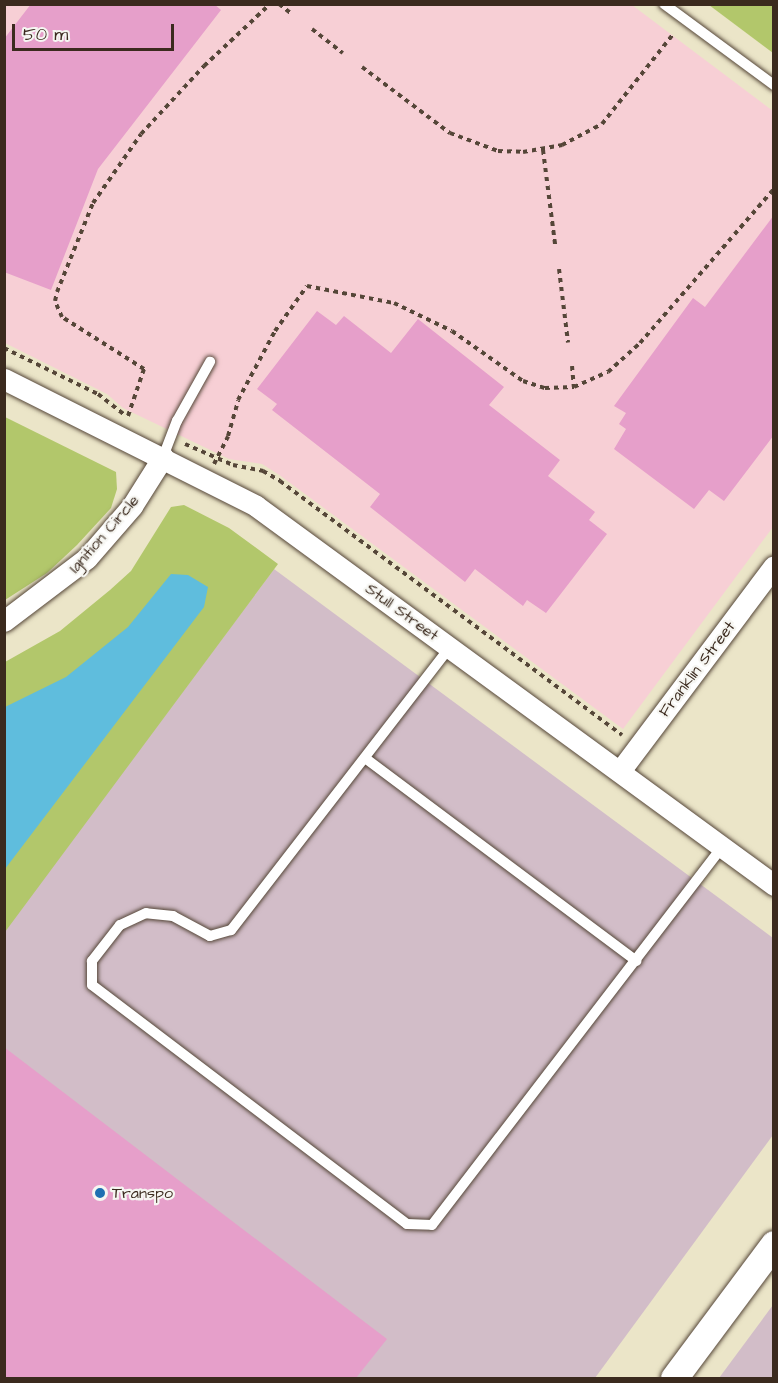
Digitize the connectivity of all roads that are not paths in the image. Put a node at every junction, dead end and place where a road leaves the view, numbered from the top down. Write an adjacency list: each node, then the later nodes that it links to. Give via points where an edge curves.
1 (664, 4): 2 (lane)
2 (774, 85)
3 (210, 362): 5 (lane, via 177,421)
4 (4, 379): 5 (street, Stull Street)
5 (163, 458): 7 (street, Ignition Circle, via 132,506 87,558); 8 (street, Stull Street, via 256,506)
6 (774, 566): 10 (street, Franklin Street)
7 (4, 621)
8 (450, 646): 9 (lane); 10 (street, Stull Street)
9 (365, 758): 13 (lane); 13 (lane, via 231,930 210,936 173,916 146,913 120,925 92,961 92,985 406,1224 432,1225)
10 (620, 771): 11 (street, Stull Street)
11 (722, 847): 12 (street, Stull Street); 13 (lane)
12 (774, 885)
13 (636, 960)
14 (774, 1244): 15 (street)
15 (674, 1378)

